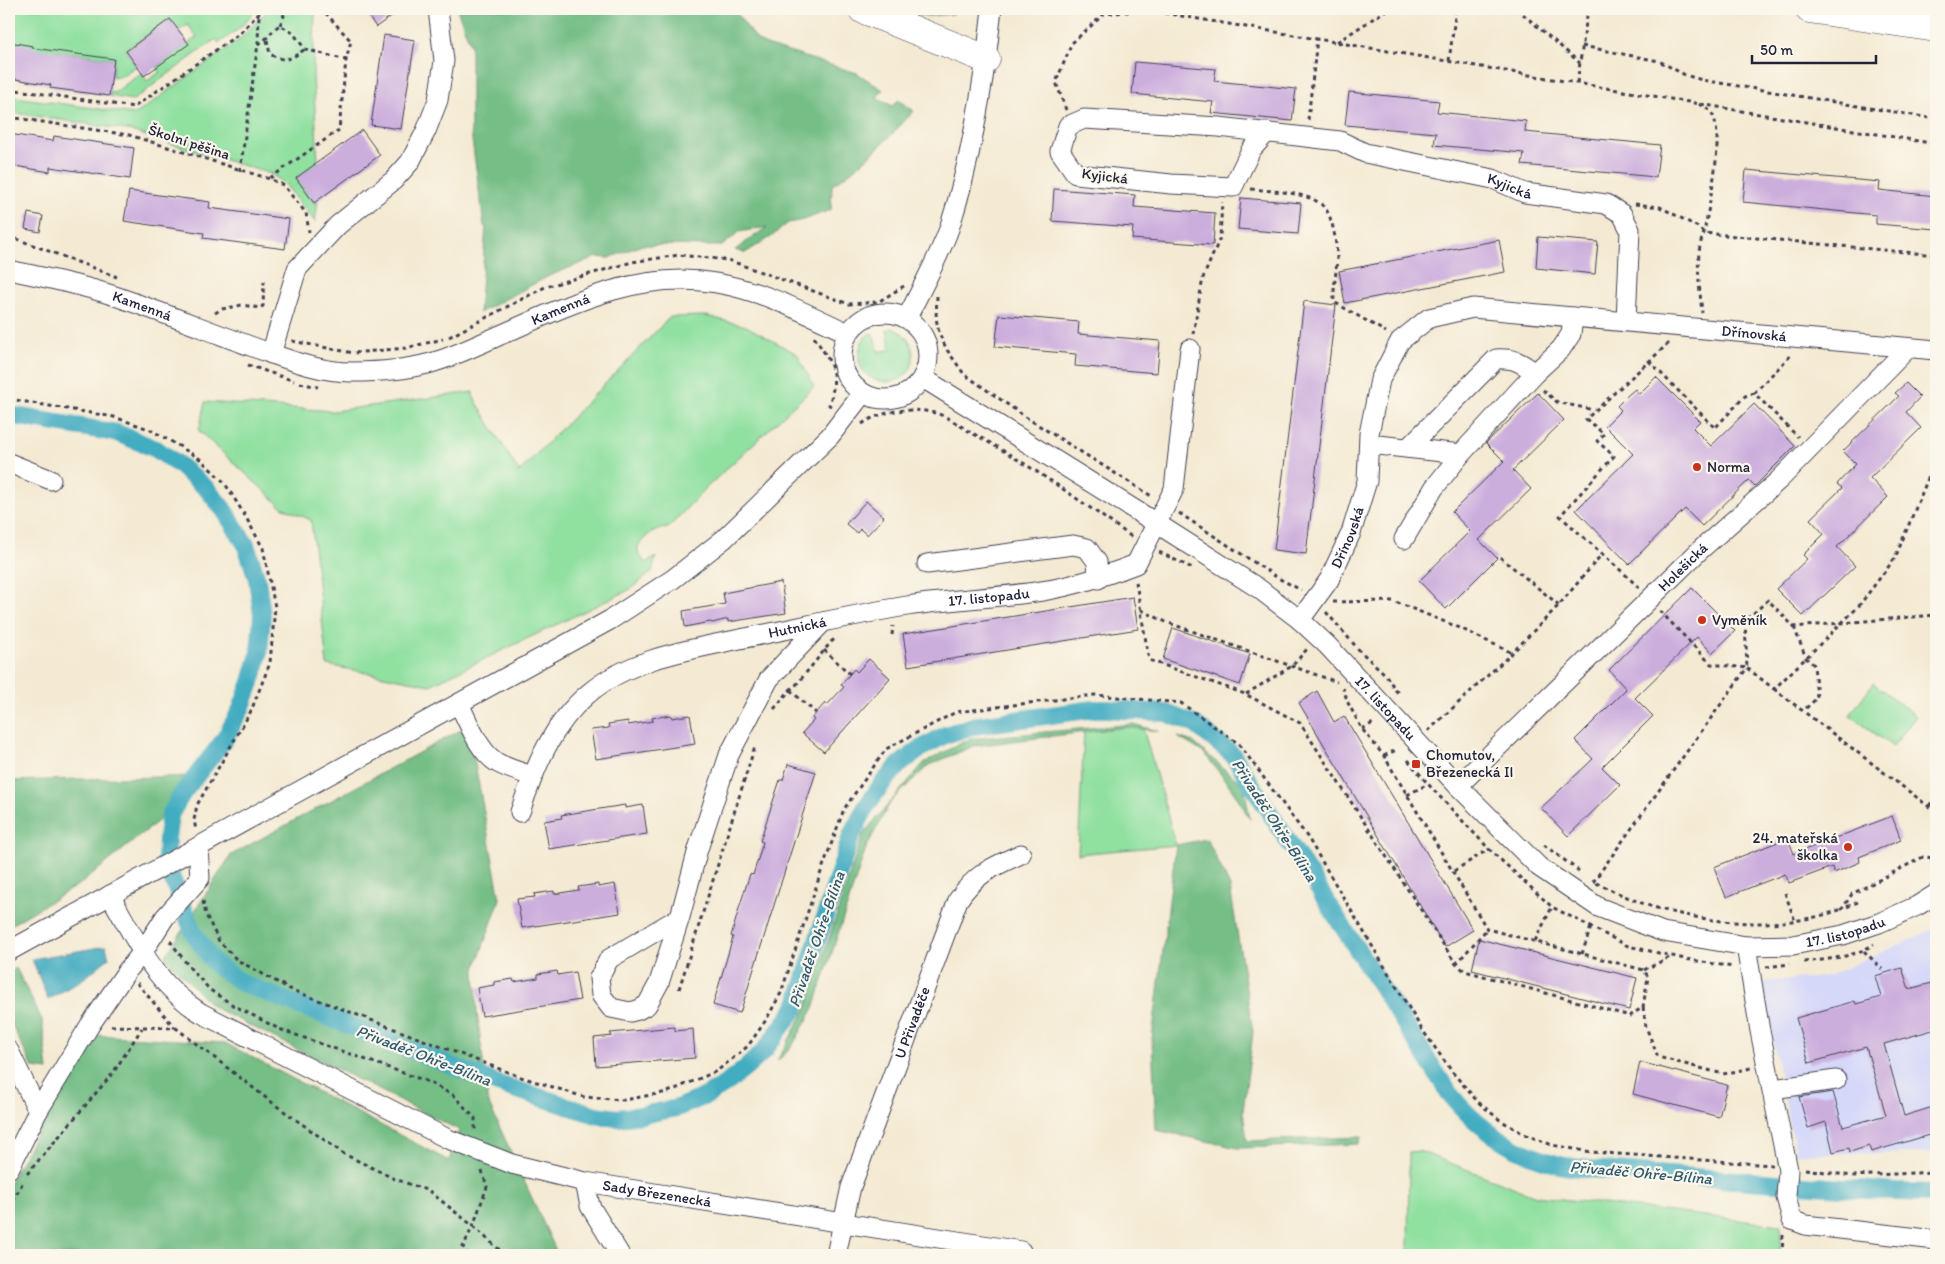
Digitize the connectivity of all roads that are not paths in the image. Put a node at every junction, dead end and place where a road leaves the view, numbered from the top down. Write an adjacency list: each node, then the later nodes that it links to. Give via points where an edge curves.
1 (438, 9): 16 (street, via 444,61 438,100 426,130 410,162 394,180 338,225 297,270)
2 (862, 9): 6 (highway)
3 (992, 9): 6 (street)
4 (1809, 9): 5 (highway)
5 (1936, 28)
6 (986, 59): 10 (street, via 975,126 948,230)
7 (1267, 132): 7 (street, Kyjická, via 1084,119 1068,126 1060,151 1076,174 1228,187 1251,150); 11 (street, Kyjická, via 1340,141 1365,153 1493,179 1525,192 1606,204 1622,214 1630,230)
8 (9, 270): 16 (street, Kamenná, via 112,295)
9 (1573, 317): 11 (street, Dřínovská); 17 (street, via 1572,334); 20 (street, Dřínovská, via 1474,308 1428,318 1400,341 1380,380)
10 (907, 318): 12 (street, via 881,313 868,316); 18 (street, via 918,327 928,352 928,366)
11 (1626, 321): 14 (street, Dřínovská)
12 (848, 333): 16 (street, Kamenná, via 756,292 715,282 676,280 638,283 600,294 430,363 349,372 317,368); 19 (street, via 842,360 852,384)
13 (1190, 348): 25 (street, via 1174,489)
14 (1908, 348): 15 (street, Dřínovská); 33 (street, Holešická, via 1779,480 1700,551)
15 (1936, 350)
16 (271, 354)
17 (1532, 376): 21 (street, via 1525,365 1511,358 1496,359); 22 (street)
18 (922, 378): 19 (street, via 914,389 896,398 875,398); 25 (street, 17. listopadu)
19 (862, 393): 31 (street, via 830,436 768,498 724,539 673,579 610,620)
20 (1369, 444): 21 (street); 29 (street, Dřínovská, via 1367,481 1351,533 1329,580)
21 (1408, 448): 22 (street)
22 (1461, 454): 26 (street, via 1434,488)
23 (9, 463): 24 (street)
24 (52, 480)
25 (1156, 523): 28 (street, 17. listopadu, via 1136,564); 29 (street, 17. listopadu, via 1258,588)
26 (1404, 539)
27 (927, 564): 28 (street, via 1073,545 1087,548 1097,562)
28 (1098, 579): 30 (street, 17. listopadu, via 1043,591 908,606)
29 (1300, 620): 33 (street, 17. listopadu)
30 (823, 622): 32 (street, Hutnická, via 682,651 640,664 604,682 581,700 560,724 546,745); 39 (street, Hutnická, via 769,679 729,755 698,849)
31 (460, 704): 32 (street, via 486,753 508,768); 35 (street)
32 (533, 776): 34 (street, Hutnická)
33 (1458, 786): 40 (street, 17. listopadu, via 1539,867 1598,907 1664,932)
34 (520, 812)
35 (198, 847): 38 (street); 42 (street, via 200,878 165,917)
36 (1022, 854): 49 (street, U Přivaděče, via 983,873 958,900 851,1187)
37 (1936, 894): 40 (street, 17. listopadu, via 1879,923 1843,935 1793,945)
38 (110, 895): 41 (street); 42 (street, Sady Březenecká)
39 (680, 918): 39 (street, Hutnická, via 609,959 599,978 601,995 611,1008 630,1012 647,1005 659,983)
40 (1746, 946): 45 (street)
41 (9, 951)
42 (142, 953): 46 (street, via 90,1024); 48 (street, Sady Březenecká, via 172,992 201,1013 476,1151)
43 (9, 1051): 46 (street)
44 (1836, 1080): 45 (street)
45 (1772, 1089): 50 (street, via 1787,1168 1786,1197 1792,1220 1806,1225)
46 (38, 1111): 47 (street)
47 (9, 1169)
48 (585, 1182): 49 (street, Sady Březenecká); 52 (street, via 590,1206)
49 (842, 1223): 51 (street, Sady Březenecká); 53 (street)
50 (1936, 1240)
51 (1021, 1251)
52 (620, 1255)
53 (836, 1255)

